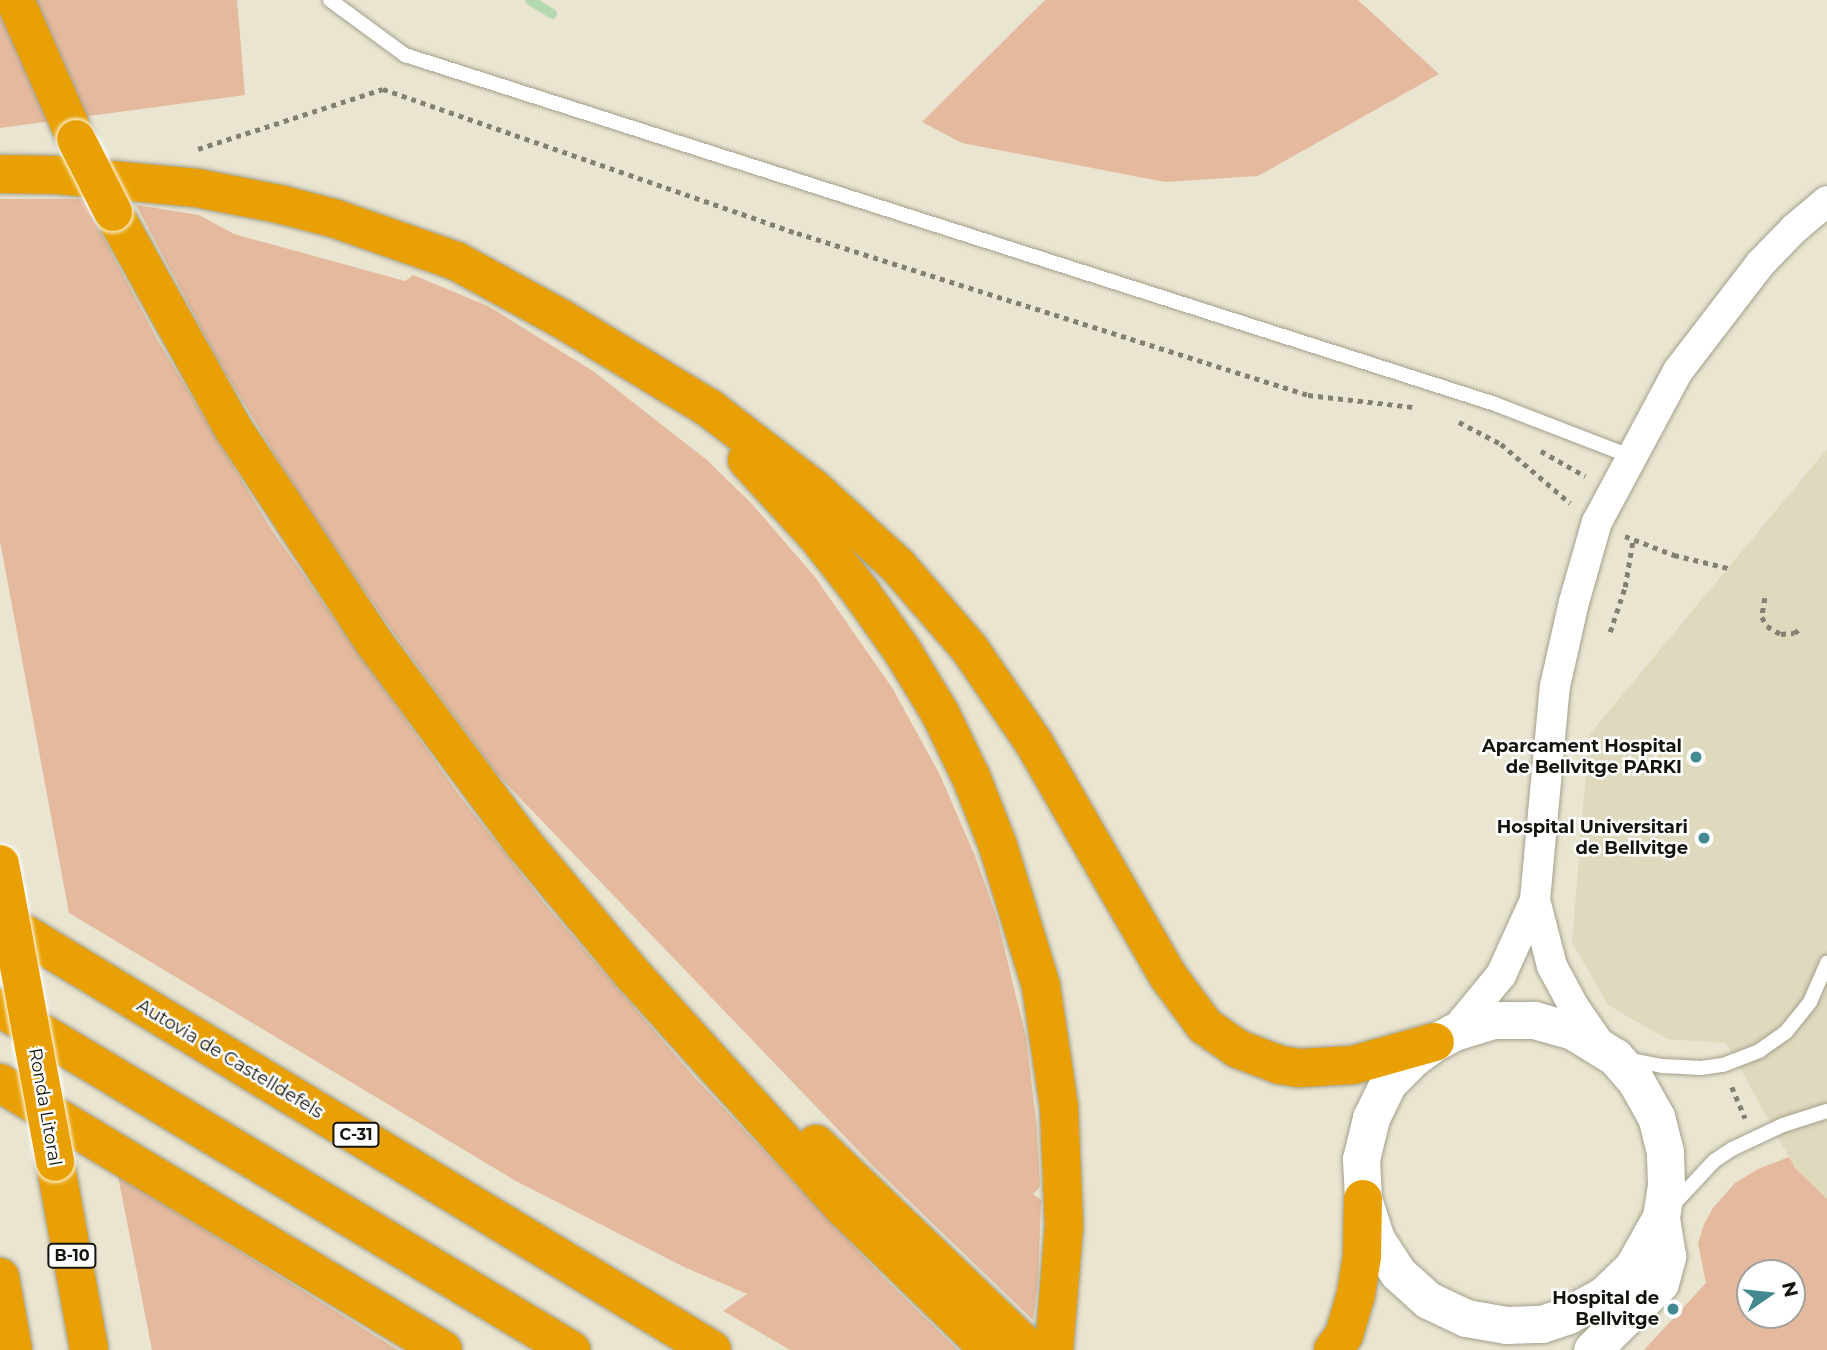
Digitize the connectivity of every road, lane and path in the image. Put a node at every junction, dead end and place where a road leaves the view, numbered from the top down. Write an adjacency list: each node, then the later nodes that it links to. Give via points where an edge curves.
1 (15, 0): 23 (highway, bridge, via 113,212 234,430 373,641 524,844)
2 (330, 0): 12 (lane, via 405,55 1494,404)
3 (190, 150): 7 (path, via 383,89 797,233 1308,395)
4 (0, 174): 6 (highway, via 197,188 336,219 456,261 562,318)
5 (1827, 201): 12 (street, via 1760,264 1707,331 1678,371)
6 (642, 370): 25 (highway, via 709,408 803,480 898,566 936,609 969,648 1034,743 1174,985 1205,1026 1238,1049 1300,1068 1353,1065); 42 (highway, via 720,434 817,536 903,652 971,777 1019,909 1041,986 1059,1106 1064,1171 1061,1290)
7 (1416, 407)
8 (1449, 417): 10 (path)
9 (1510, 442): 10 (path)
10 (1501, 444): 14 (path)
11 (1531, 447): 13 (path)
12 (1630, 456): 20 (street, via 1597,522 1564,640 1555,686)
13 (1592, 480)
14 (1578, 510)
15 (1728, 568): 18 (path, via 1633,539 1625,587)
16 (1765, 598): 17 (path, via 1762,617 1767,626 1781,634)
17 (1801, 628)
18 (1610, 632)
19 (0, 864): 36 (highway, Ronda Litoral / B-10, bridge)
20 (1535, 900): 25 (street, via 1501,975); 26 (street, via 1557,975)
21 (0, 919): 39 (highway, Autovia de Castelldefels / C-31)
22 (1827, 963): 26 (lane, via 1810,1002 1786,1032 1759,1051 1701,1068 1662,1066)
23 (635, 976): 40 (highway, via 843,1207); 41 (highway)
24 (0, 1008): 38 (highway)
25 (1444, 1037): 26 (street, via 1493,1020 1534,1020 1573,1031); 31 (street, via 1414,1057 1388,1083 1371,1118 1361,1159)
26 (1609, 1053): 32 (street, via 1636,1081 1656,1118 1665,1152)
27 (1728, 1077): 30 (path)
28 (0, 1083): 37 (highway)
29 (1826, 1110): 32 (lane, via 1732,1149 1714,1161)
30 (1749, 1125)
31 (1363, 1199): 34 (street, via 1376,1239 1398,1273 1427,1300 1466,1318 1506,1325); 43 (highway, via 1356,1294 1343,1335)
32 (1661, 1217): 34 (street, via 1633,1267 1604,1295); 44 (street, via 1667,1256 1660,1283)
33 (0, 1277): 35 (highway)
34 (1534, 1337)
35 (13, 1350)
36 (89, 1350)
37 (443, 1350)
38 (571, 1350)
39 (712, 1350)
40 (990, 1350)
41 (1030, 1350)
42 (1054, 1350)
43 (1333, 1350)
44 (1592, 1350)

